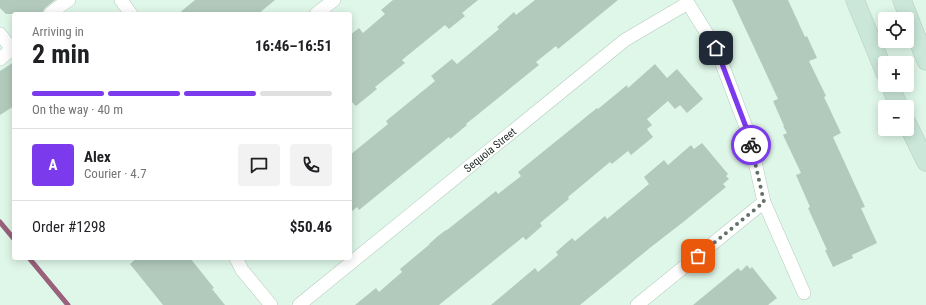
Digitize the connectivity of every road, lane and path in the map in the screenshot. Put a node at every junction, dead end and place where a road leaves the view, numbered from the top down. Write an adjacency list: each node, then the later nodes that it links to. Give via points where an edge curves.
1 (69, 0): 7 (street)
2 (121, 0): 8 (street)
3 (334, 0): 9 (street)
4 (855, 0): 13 (main road)
5 (902, 0): 15 (main road)
6 (687, 2): 18 (street, via 716,48 749,135); 22 (street, Sequoia Street, via 625,40)
7 (52, 12)
8 (130, 12)
9 (319, 12)
10 (0, 34): 11 (street)
11 (12, 47)
12 (12, 49): 14 (street)
13 (878, 56)
14 (0, 59)
15 (926, 61)
16 (913, 136): 17 (main road)
17 (926, 162)
18 (764, 202): 20 (street); 23 (street)
19 (237, 260): 21 (street, via 242,270)
20 (804, 293)
21 (271, 305)
22 (298, 305)
23 (637, 305)

